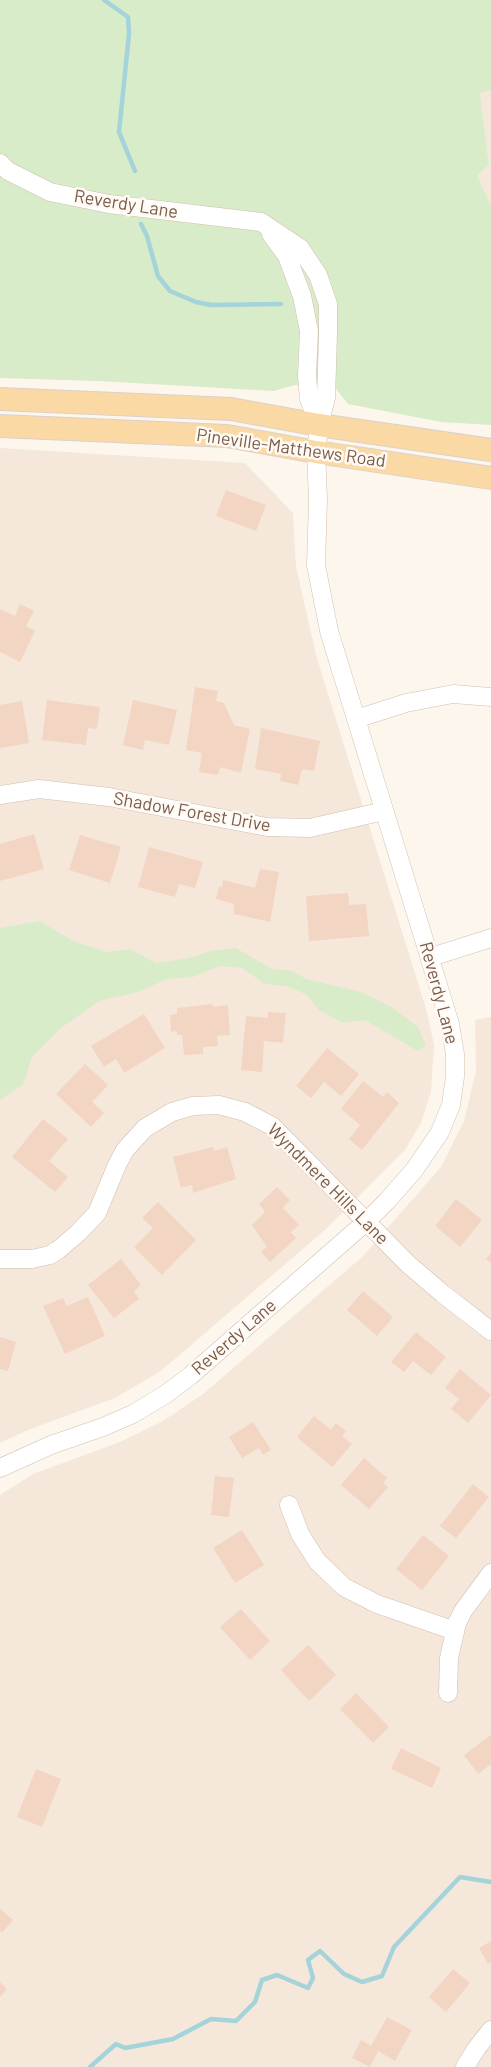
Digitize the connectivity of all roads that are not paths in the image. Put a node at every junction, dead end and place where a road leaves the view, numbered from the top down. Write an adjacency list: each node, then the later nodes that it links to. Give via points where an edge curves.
1 (0, 163): 2 (street, Reverdy Lane, via 8,171 50,192 109,204)
2 (261, 222): 4 (street, Reverdy Lane, via 287,256 302,296 309,331 309,399); 4 (street, Reverdy Lane, via 300,248 318,275 328,304 326,398)
3 (0, 399): 4 (main road, Pineville-Matthews Road, via 231,409)
4 (319, 425): 6 (main road, Pineville-Matthews Road); 7 (street, Reverdy Lane)
5 (0, 426): 7 (main road, Pineville-Matthews Road, via 227,436)
6 (491, 450)
7 (316, 452): 8 (main road, Pineville-Matthews Road); 10 (street, Reverdy Lane, via 316,565 329,631)
8 (491, 478)
9 (491, 697): 10 (street, via 453,694 406,703)
10 (356, 719): 12 (street, Reverdy Lane)
11 (0, 795): 12 (street, Shadow Forest Drive, via 39,789 109,797 276,827 310,828)
12 (384, 811): 14 (street, Reverdy Lane)
13 (491, 938): 14 (street)
14 (430, 957): 15 (street, Reverdy Lane, via 450,1024 455,1077 451,1105 440,1132 425,1155)
15 (367, 1221): 16 (street, Wyndmere Hills Lane, via 265,1121 238,1109 193,1106 158,1119 134,1138 116,1165 97,1213 67,1244 50,1255); 17 (street, Wyndmere Hills Lane, via 408,1264); 18 (street, Reverdy Lane, via 166,1394 118,1420)
16 (0, 1260)
17 (491, 1331)
18 (0, 1468)
19 (289, 1505): 21 (street, via 300,1534 317,1561 344,1588 377,1604)
20 (491, 1573): 21 (street, via 463,1611)
21 (454, 1630): 22 (street)
22 (448, 1692)
23 (491, 2030): 24 (street)
24 (465, 2067)

